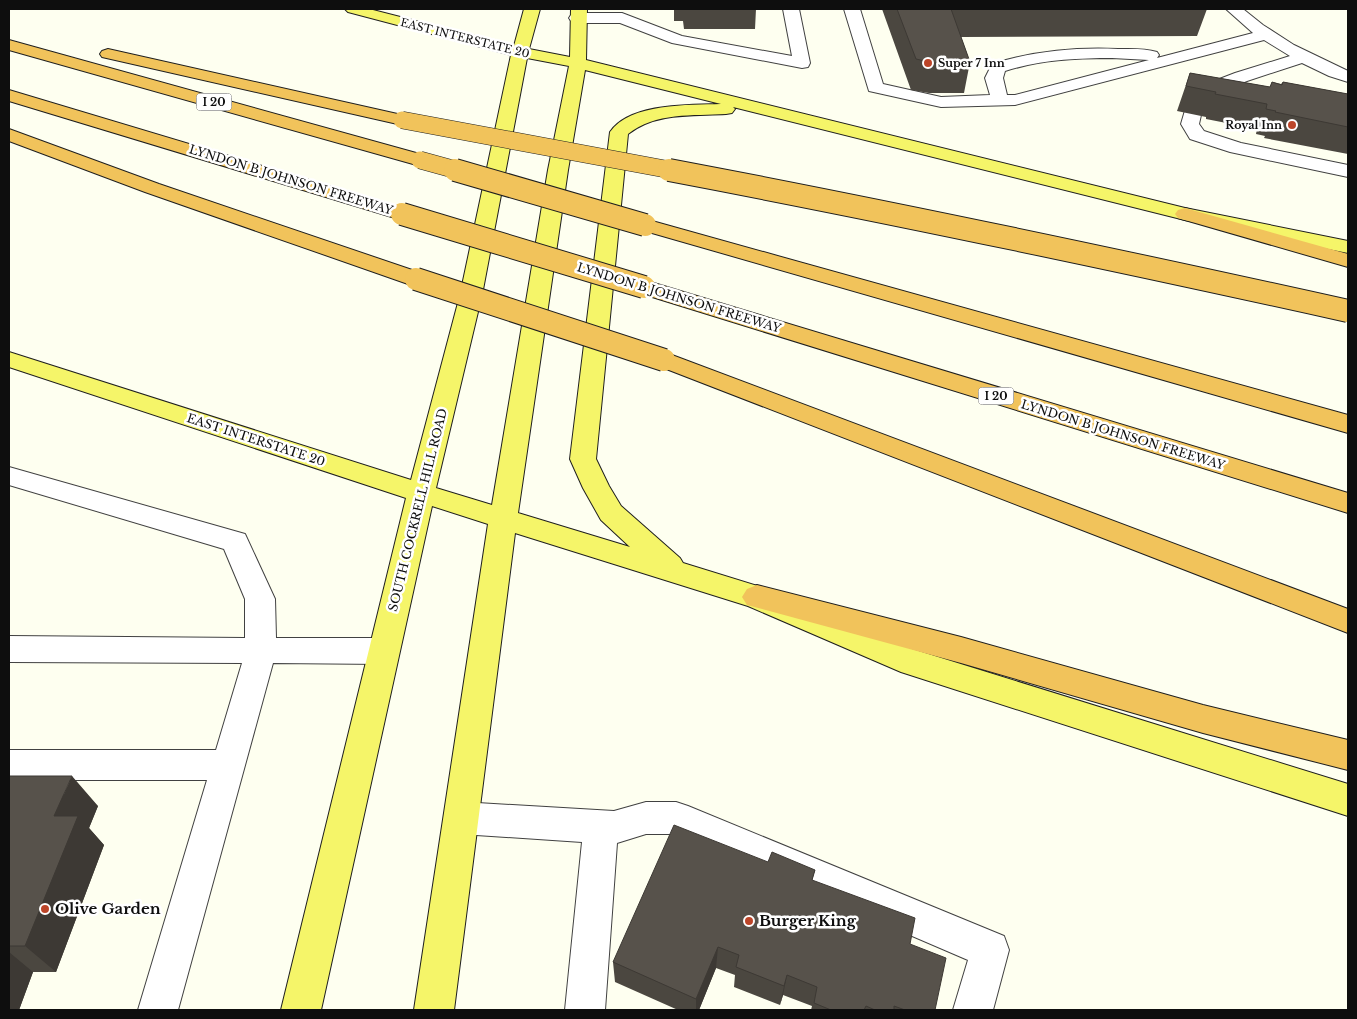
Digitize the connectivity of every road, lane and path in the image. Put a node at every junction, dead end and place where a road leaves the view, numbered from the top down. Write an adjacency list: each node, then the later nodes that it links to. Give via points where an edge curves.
1 (353, 9): 12 (main road, EAST INTERSTATE 20)
2 (532, 9): 12 (main road, SOUTH COCKRELL HILL ROAD)
3 (791, 9): 6 (street, via 802,63 678,40 622,18)
4 (852, 9): 20 (street, via 875,87 941,102)
5 (1234, 9): 7 (street)
6 (578, 13): 15 (main road)
7 (1267, 34): 13 (street); 14 (street)
8 (9, 39): 9 (highway)
9 (48, 40)
10 (9, 45): 29 (highway, I 20, bridge)
11 (94, 50): 27 (highway, bridge, via 402,120 838,202)
12 (520, 53): 15 (main road, EAST INTERSTATE 20); 31 (main road, SOUTH COCKRELL HILL ROAD, via 471,295)
13 (1179, 57): 20 (street, via 1015,100); 20 (street, via 1085,54 1019,60 998,68 994,78)
14 (1305, 57): 16 (street); 17 (street)
15 (578, 63): 21 (main road); 33 (main road)
16 (1348, 77)
17 (1234, 80): 18 (street); 23 (street, via 1197,94 1190,124 1197,135 1237,148)
18 (1262, 86)
19 (9, 95): 32 (highway, LYNDON B JOHNSON FREEWAY / I 20, bridge)
20 (1000, 100)
21 (758, 108): 24 (main road); 34 (main road, via 665,112 633,120 619,132 583,459 611,513)
22 (9, 135): 36 (highway, bridge, via 416,279 664,360)
23 (1348, 171)
24 (1185, 214): 25 (main road); 26 (highway)
25 (1348, 248)
26 (1348, 261)
27 (1348, 311)
28 (9, 360): 31 (main road, EAST INTERSTATE 20)
29 (1348, 424)
30 (9, 476): 39 (street, via 235,542 260,599)
31 (421, 494): 33 (main road, EAST INTERSTATE 20); 38 (main road, SOUTH COCKRELL HILL ROAD)
32 (1348, 504)
33 (503, 519): 34 (main road); 44 (main road)
34 (678, 573): 35 (main road)
35 (757, 597): 40 (highway, via 961,650 1203,719); 43 (main road, via 901,660)
36 (1348, 621)
37 (9, 649): 39 (street)
38 (384, 651): 39 (street); 47 (main road, SOUTH COCKRELL HILL ROAD)
39 (261, 652): 42 (street)
40 (1348, 755)
41 (9, 765): 42 (street)
42 (228, 765): 46 (street)
43 (1348, 800)
44 (461, 818): 45 (street); 48 (main road)
45 (601, 827): 49 (street); 50 (street, via 614,828 646,818 676,818 990,950)
46 (158, 1010)
47 (301, 1010)
48 (434, 1010)
49 (585, 1010)
50 (973, 1010)

